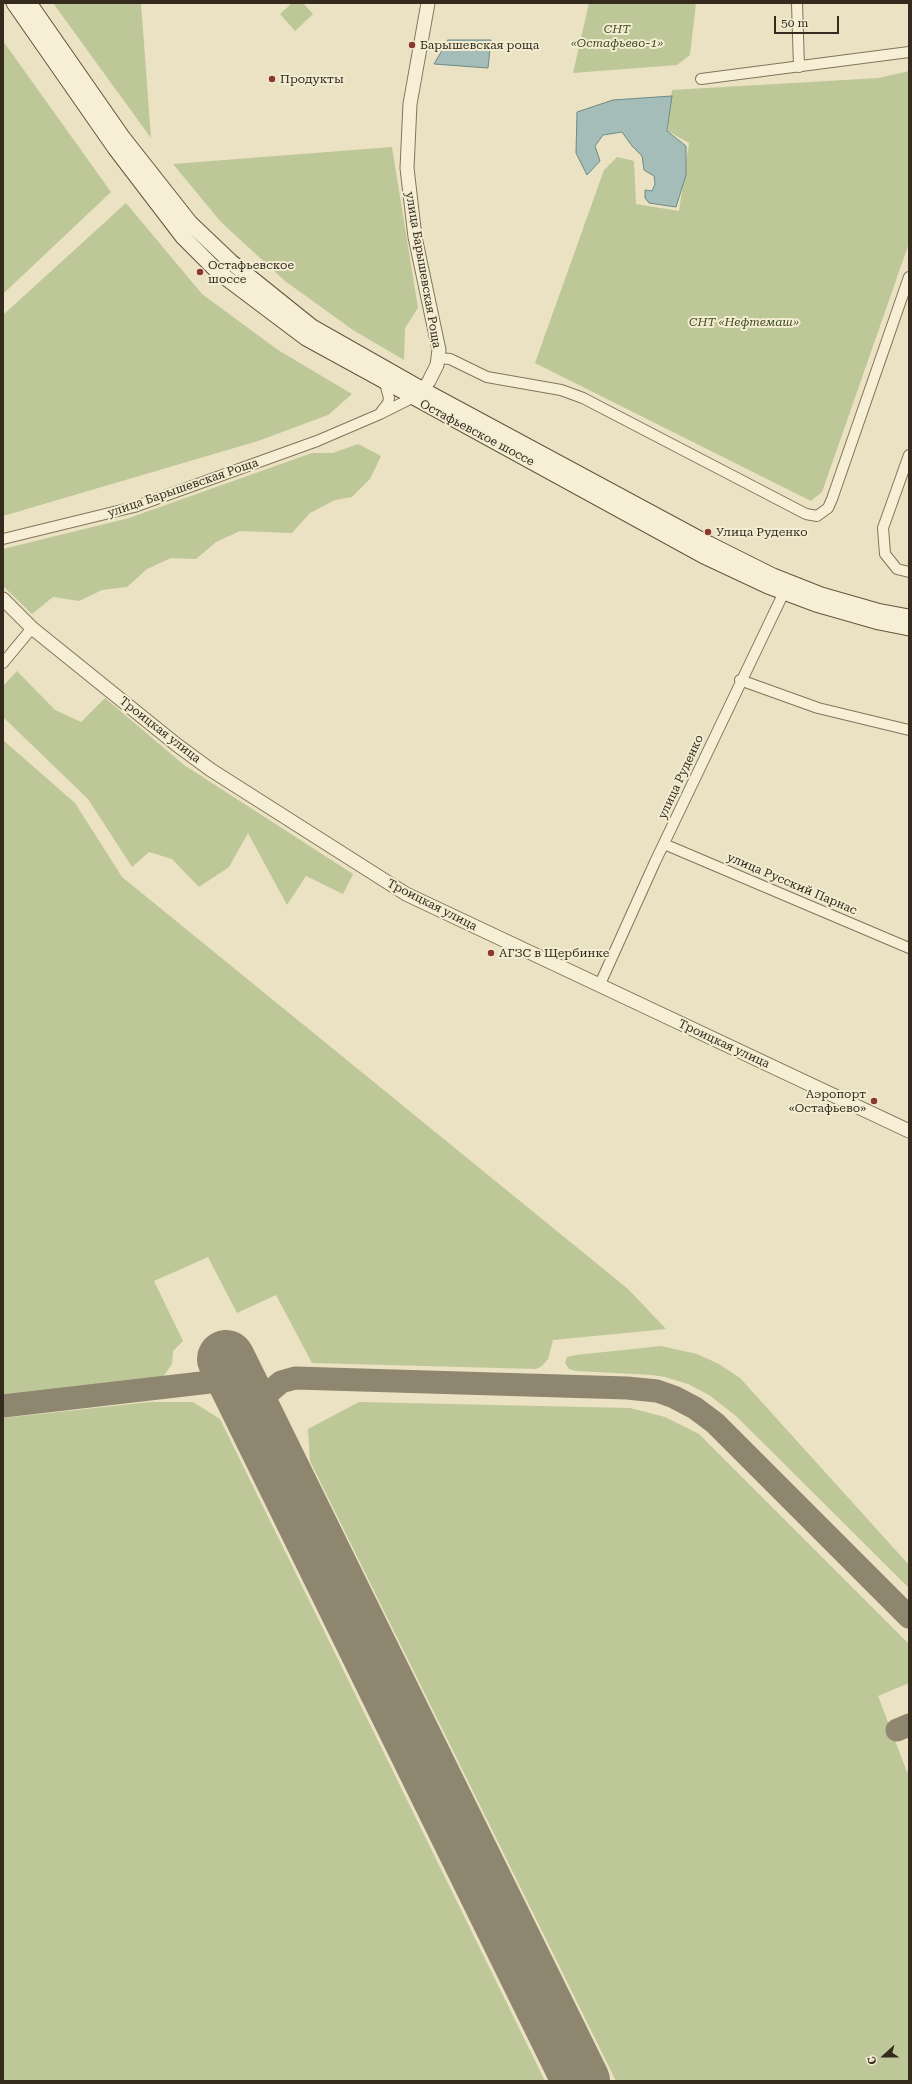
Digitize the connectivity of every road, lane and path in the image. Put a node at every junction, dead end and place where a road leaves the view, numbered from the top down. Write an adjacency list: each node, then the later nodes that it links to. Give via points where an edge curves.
1 (14, 3): 10 (main road, Остафьевское шоссе, via 115,148 183,237 217,271 306,338)
2 (29, 3): 11 (main road, Остафьевское шоссе, via 123,138 190,223 231,262 312,327)
3 (428, 3): 9 (street, улица Барышевская Роща, via 411,98 407,168 411,210 438,342)
4 (797, 3): 6 (street)
5 (909, 52): 6 (street)
6 (799, 67): 7 (street)
7 (701, 79)
8 (909, 277): 9 (street, via 832,499 828,508 812,517 583,398 561,390 487,377 450,359)
9 (438, 358): 11 (street, улица Барышевская Роща, via 432,376)
10 (386, 383): 11 (main road, Остафьевское шоссе); 12 (street, via 388,403)
11 (418, 394): 12 (street, улица Барышевская Роща); 16 (main road, Остафьевское шоссе, via 704,556)
12 (380, 414): 14 (street, улица Барышевская Роща, via 317,441 134,507)
13 (909, 456): 15 (street, via 882,528 886,554 897,569)
14 (3, 539)
15 (909, 572)
16 (786, 587): 18 (main road, Остафьевское шоссе); 20 (main road, Остафьевское шоссе, via 823,606); 22 (street, улица Руденко)
17 (3, 599): 19 (street, Троицкая улица)
18 (909, 617)
19 (32, 628): 21 (street); 26 (street, Троицкая улица, via 205,766 374,875 444,913)
20 (909, 628)
21 (3, 663)
22 (740, 680): 23 (street, via 818,708); 24 (street, улица Руденко)
23 (909, 730)
24 (664, 844): 25 (street, улица Русский Парнас); 26 (street, улица Руденко)
25 (909, 948)
26 (600, 984): 27 (street, Троицкая улица)
27 (909, 1131)

